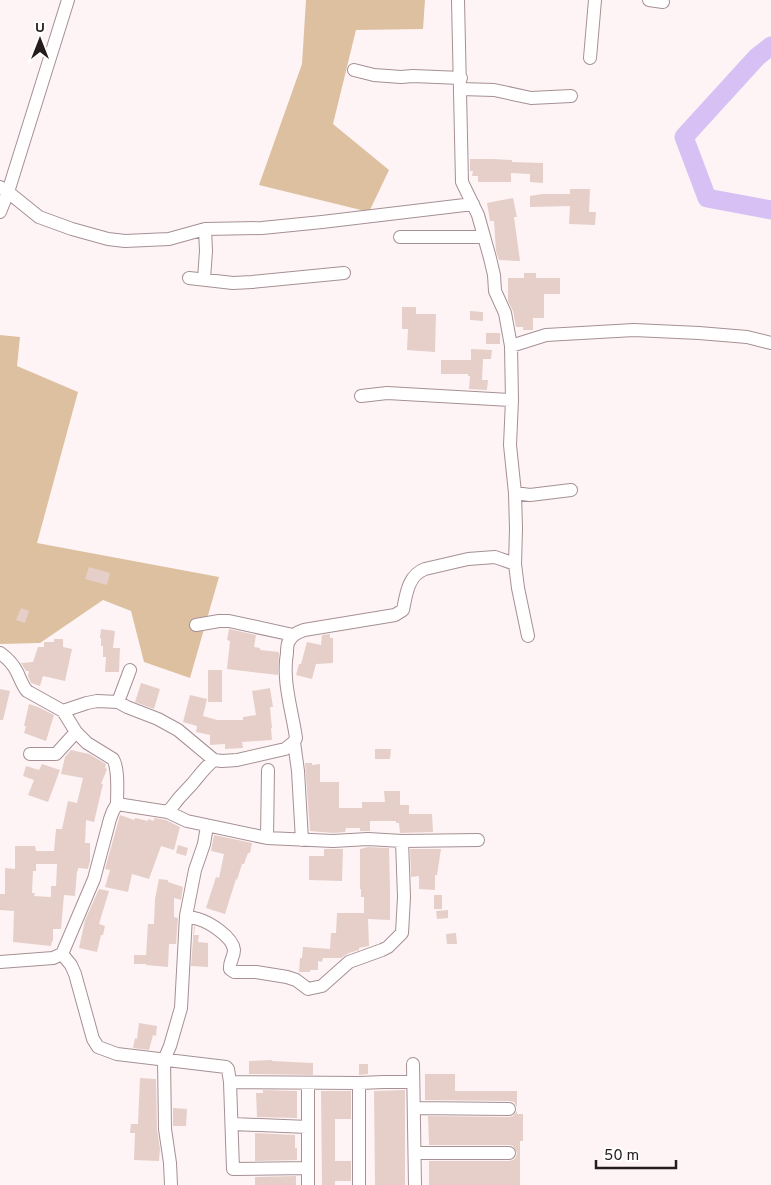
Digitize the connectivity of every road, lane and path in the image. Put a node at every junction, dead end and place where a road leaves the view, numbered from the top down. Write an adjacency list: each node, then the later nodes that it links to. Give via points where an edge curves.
1 (68, 0): 10 (street)
2 (458, 0): 8 (street)
3 (595, 0): 6 (street)
4 (649, 0): 5 (street)
5 (663, 2)
6 (590, 58)
7 (354, 70): 8 (street)
8 (461, 84): 9 (street, via 531,98); 11 (street, via 462,182)
9 (571, 96)
10 (4, 190): 12 (street); 13 (street, via 39,217 108,239 169,239)
11 (473, 204): 13 (street, via 262,228); 15 (street)
12 (0, 212)
13 (205, 228): 18 (street)
14 (400, 237): 15 (street)
15 (484, 237): 20 (street)
16 (344, 273): 18 (street, via 233,283)
17 (189, 278): 18 (street)
18 (204, 280)
19 (771, 343): 20 (street, via 747,337 634,330 546,335)
20 (511, 346): 22 (street)
21 (361, 396): 22 (street, via 386,393)
22 (512, 400): 24 (street, via 510,445)
23 (571, 490): 24 (street, via 530,495)
24 (515, 493): 25 (street)
25 (516, 564): 27 (street, via 495,557 468,559 425,569 419,571 411,582 400,613 298,631); 28 (street)
26 (196, 625): 27 (street, via 229,621)
27 (293, 636): 34 (street, via 288,642 285,675 296,738)
28 (528, 636)
29 (0, 653): 32 (street, via 12,663 27,691)
30 (130, 670): 31 (street)
31 (118, 702): 32 (street, via 97,701); 36 (street, via 178,730)
32 (63, 711): 33 (street)
33 (76, 732): 35 (street, via 56,754); 38 (street, via 116,762)
34 (294, 742): 36 (street, via 285,749 237,760); 42 (street)
35 (30, 754)
36 (214, 760): 39 (street)
37 (268, 770): 41 (street)
38 (117, 804): 39 (street); 46 (street, via 94,879)
39 (168, 812): 40 (street)
40 (207, 826): 41 (street); 45 (street)
41 (267, 838): 42 (street)
42 (302, 840): 44 (street)
43 (478, 840): 44 (street)
44 (402, 841): 45 (street, via 402,933 388,947 349,962 322,986 308,989 287,977 234,972 230,969 234,950 229,940 200,919)
45 (186, 916): 48 (street, via 181,1008)
46 (62, 954): 47 (street, via 53,958); 48 (street, via 75,974 98,1047 117,1054)
47 (0, 962)
48 (164, 1060): 50 (street, via 226,1067); 61 (street, via 165,1129)
49 (413, 1064): 51 (street)
50 (230, 1082): 52 (street); 56 (street)
51 (413, 1082): 53 (street); 54 (street)
52 (308, 1083): 53 (street); 57 (street)
53 (358, 1083): 63 (street)
54 (415, 1108): 55 (street); 58 (street)
55 (508, 1109)
56 (232, 1124): 57 (street); 60 (street, via 233,1170)
57 (308, 1127): 60 (street)
58 (415, 1153): 59 (street); 64 (street)
59 (509, 1153)
60 (308, 1168): 62 (street)
61 (171, 1185)
62 (308, 1185)
63 (359, 1185)
64 (416, 1185)

